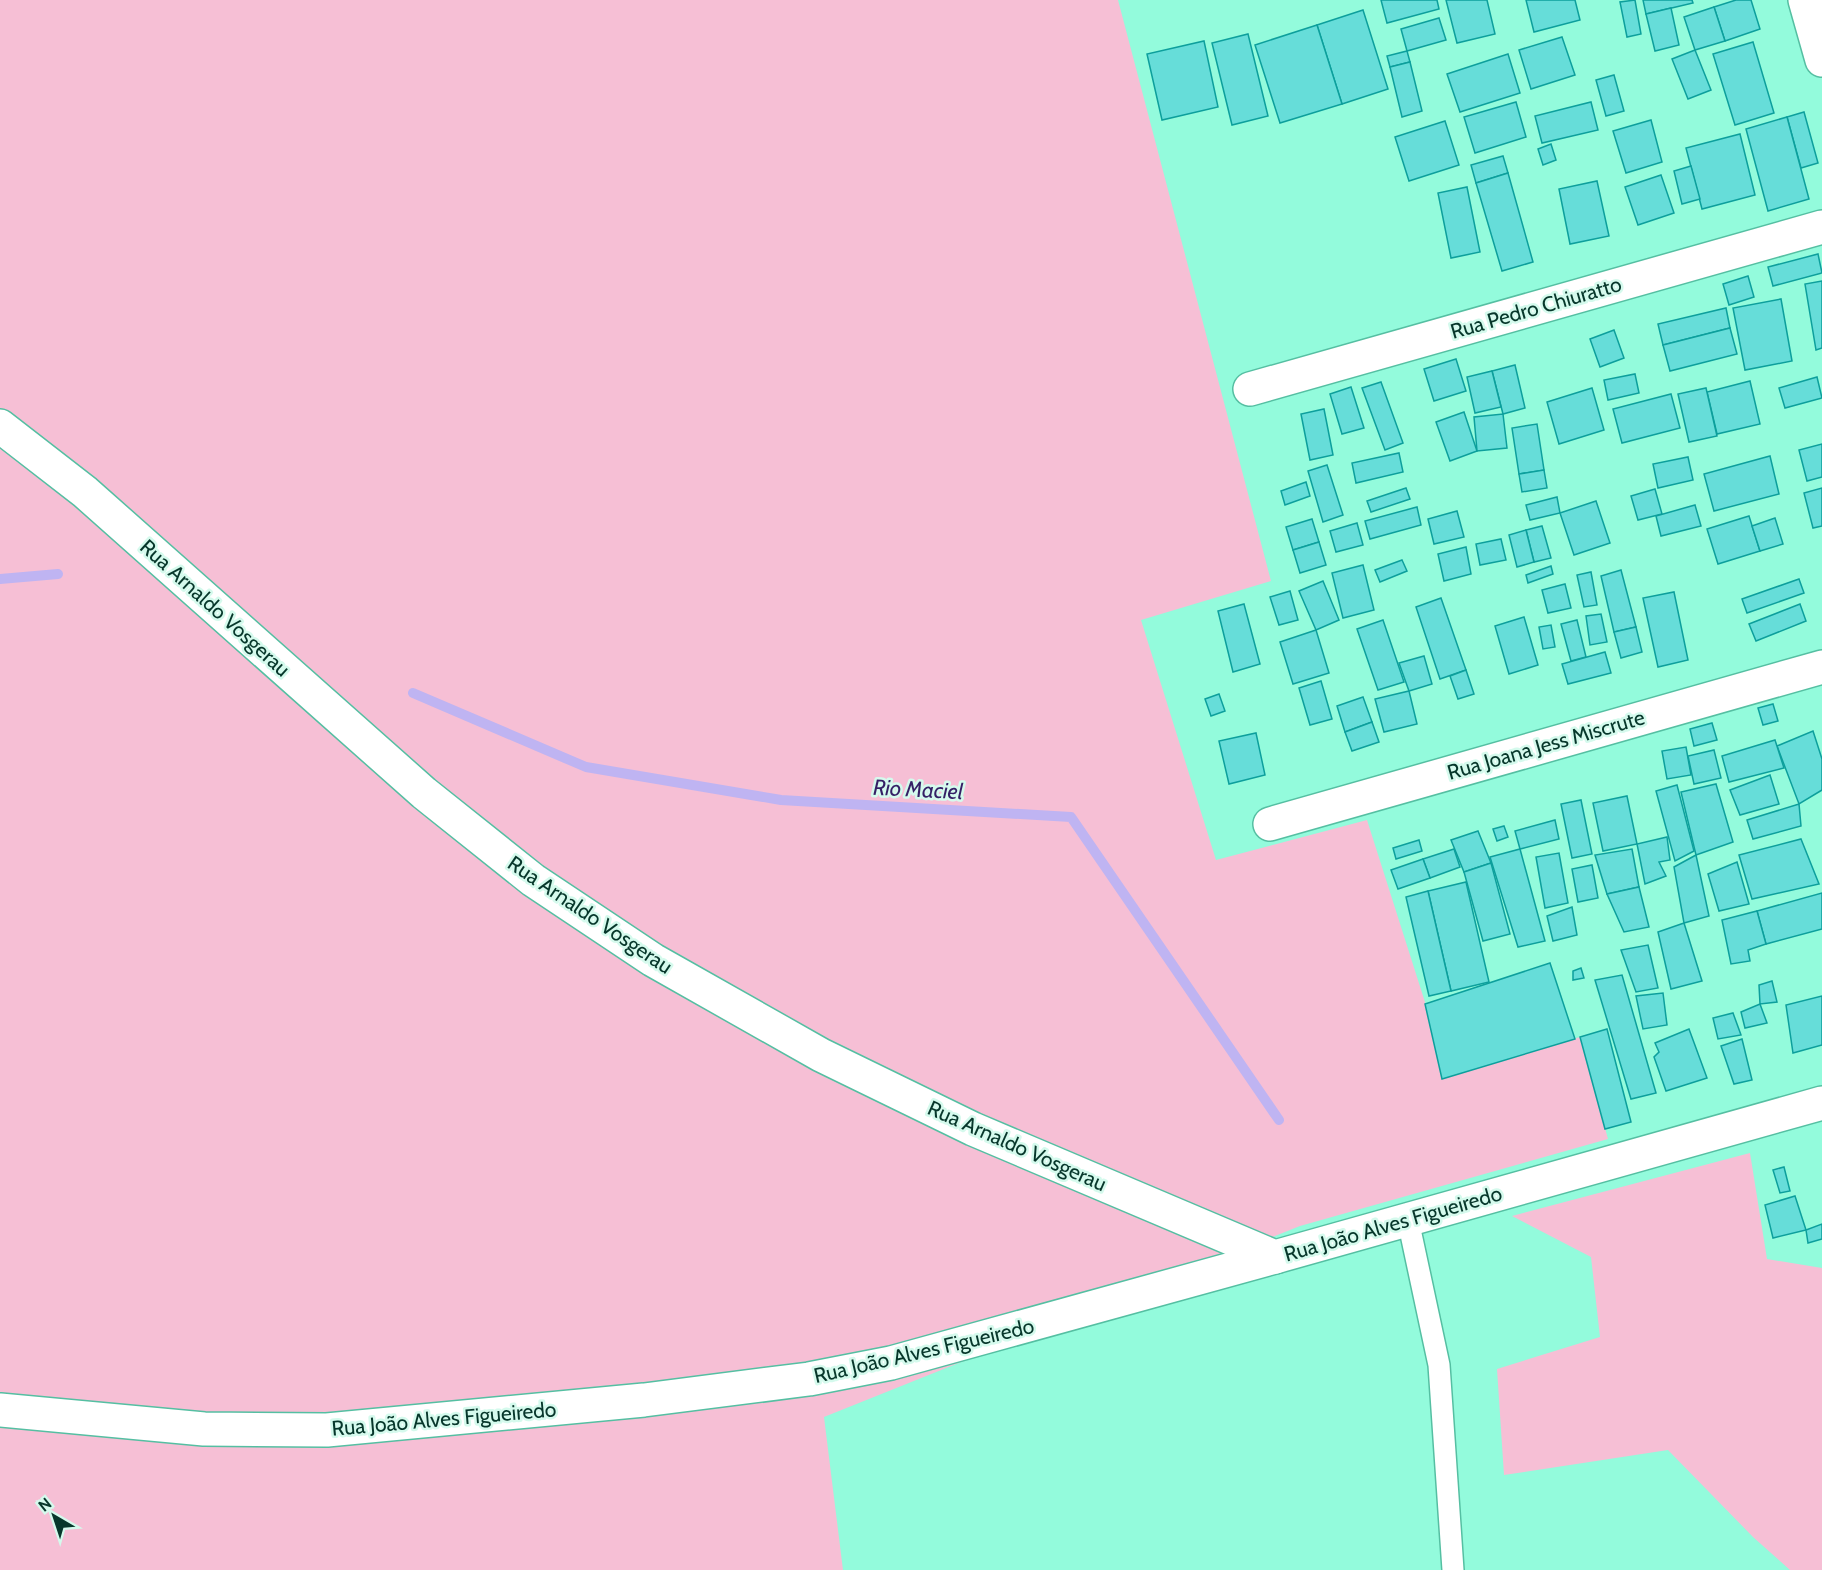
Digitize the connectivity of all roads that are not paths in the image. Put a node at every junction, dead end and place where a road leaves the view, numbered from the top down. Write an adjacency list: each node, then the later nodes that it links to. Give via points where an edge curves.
1 (1805, 0): 2 (street)
2 (1822, 60)
3 (1822, 227): 4 (street, Rua Pedro Chiuratto)
4 (1251, 389)
5 (0, 426): 10 (street, Rua Arnaldo Vosgerau, via 85,492 424,793 533,880 653,960 821,1055 973,1129)
6 (1822, 667): 7 (street, Rua Joana Jess Miscrute)
7 (1270, 824)
8 (1822, 1103): 9 (street, Rua João Alves Figueiredo)
9 (1408, 1220): 10 (street, Rua João Alves Figueiredo); 12 (lane, via 1439,1365)
10 (1275, 1257): 11 (street, Rua João Alves Figueiredo, via 891,1363 809,1379 644,1400 327,1430 204,1429)
11 (0, 1410)
12 (1453, 1570)

